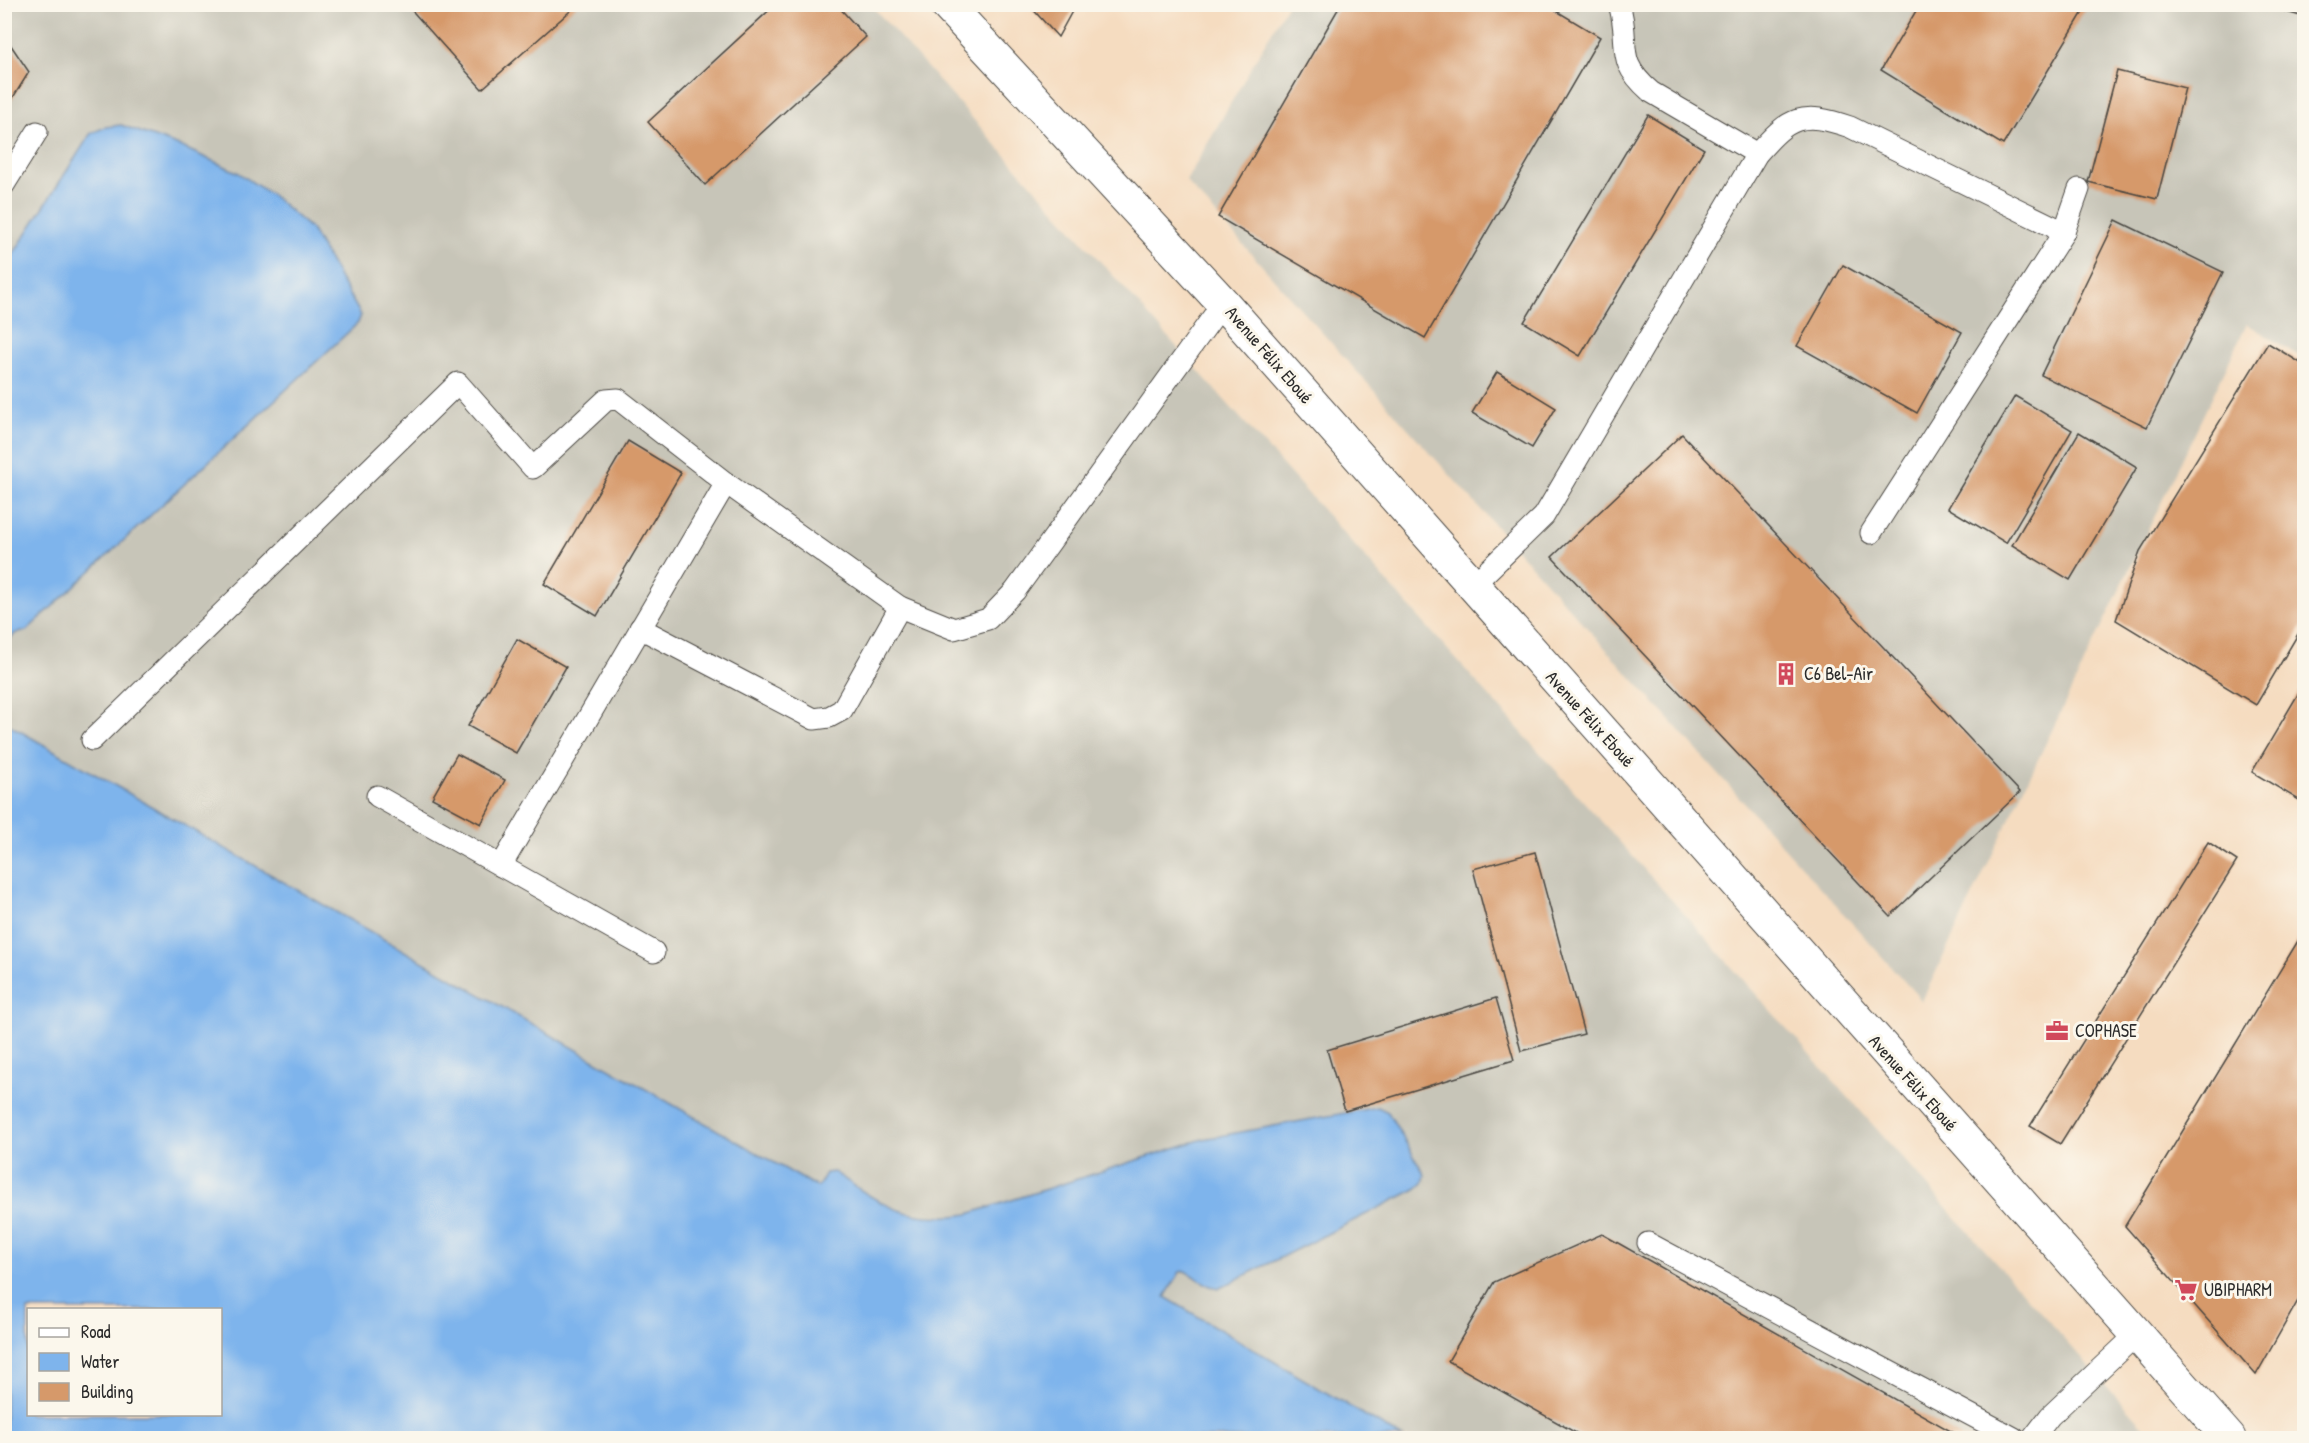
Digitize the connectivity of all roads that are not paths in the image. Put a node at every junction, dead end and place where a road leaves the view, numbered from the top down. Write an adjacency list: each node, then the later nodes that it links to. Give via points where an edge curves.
1 (946, 4): 8 (street, Avenue Félix Eboué)
2 (1619, 4): 4 (lane, via 1628,66 1637,80)
3 (37, 132): 5 (lane)
4 (1757, 154): 7 (lane, via 1780,127 1794,120 1835,122); 11 (lane, via 1544,516)
5 (4, 185)
6 (2079, 189): 7 (lane)
7 (2064, 232): 10 (lane)
8 (1223, 303): 11 (street, Avenue Félix Eboué); 12 (lane, via 1015,591 988,619 954,629)
9 (726, 483): 12 (lane); 13 (lane); 14 (lane, via 612,398 533,468 458,383)
10 (1871, 533)
11 (1472, 586): 19 (street, Avenue Félix Eboué)
12 (900, 607): 13 (lane, via 842,710 814,719)
13 (640, 628): 16 (lane)
14 (92, 740)
15 (377, 796): 16 (lane)
16 (501, 866): 17 (lane)
17 (654, 952)
18 (1648, 1243): 20 (lane)
19 (2137, 1334): 21 (lane, via 2050,1416); 22 (street, Avenue Félix Eboué)
20 (2014, 1438)
21 (2033, 1438)
22 (2229, 1438)

